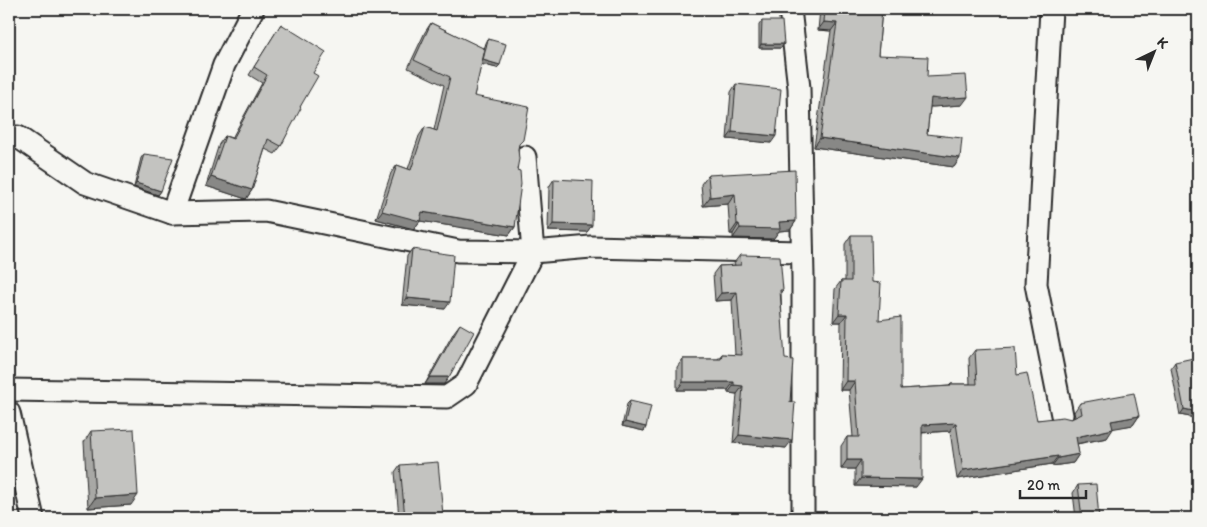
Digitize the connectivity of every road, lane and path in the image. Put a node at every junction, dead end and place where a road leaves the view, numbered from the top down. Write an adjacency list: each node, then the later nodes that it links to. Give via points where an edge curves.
1 (253, 9): 6 (street, via 224,64)
2 (790, 9): 8 (street, via 799,88)
3 (1051, 9): 11 (street, via 1036,284)
4 (9, 138): 6 (street, via 18,137 85,184)
5 (525, 157): 7 (street)
6 (172, 213): 7 (street, via 266,211 458,251)
7 (533, 252): 8 (street, via 591,247); 9 (street, via 466,384 448,397)
8 (801, 252): 13 (street)
9 (9, 390)
10 (9, 413): 12 (street)
11 (1062, 416)
12 (33, 518)
13 (803, 518)

